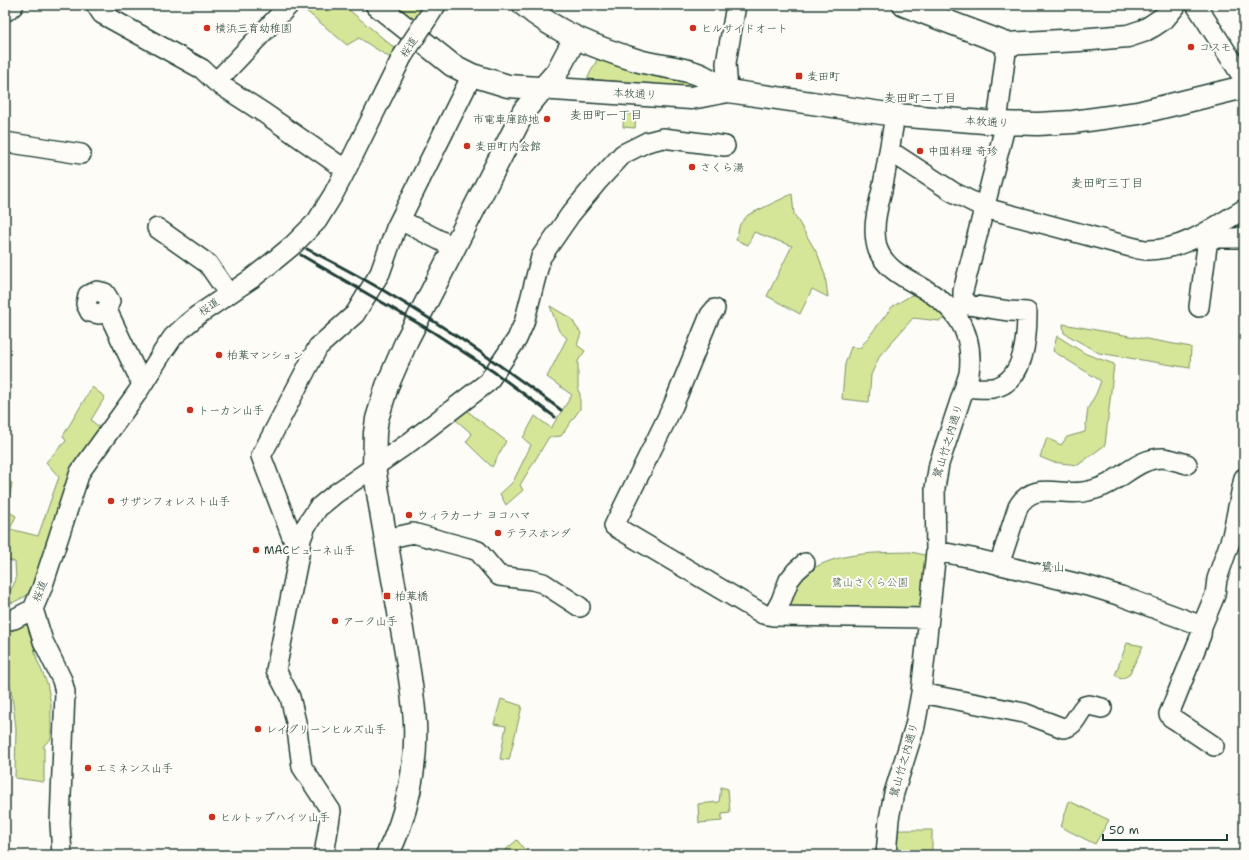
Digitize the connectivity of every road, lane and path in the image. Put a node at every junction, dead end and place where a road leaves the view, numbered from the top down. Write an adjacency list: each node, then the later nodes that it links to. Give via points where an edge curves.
1 (12, 5): 10 (street)
2 (96, 5): 16 (street, via 102,14 202,68)
3 (289, 5): 16 (street)
4 (377, 5): 14 (street, 本牧通り, via 452,65)
5 (524, 5): 12 (street, 本牧通り, via 554,27)
6 (736, 5): 19 (street, via 726,63)
7 (904, 5): 13 (street)
8 (1175, 5): 13 (street, via 1164,18 1152,26 1128,36)
9 (1196, 5): 15 (street)
10 (5, 10)
11 (432, 12): 26 (street, 桜道, bridge, via 402,57)
12 (575, 38): 18 (street, via 557,72); 19 (street, 本牧通り, via 639,61 696,73)
13 (1008, 44): 21 (street)
14 (472, 75): 18 (street, 本牧通り, via 508,86); 29 (street)
15 (1244, 79)
16 (216, 82): 26 (street)
17 (1244, 87): 21 (street, 本牧通り, via 1138,113 1073,122)
18 (542, 88): 19 (street, 本牧通り, via 691,98); 33 (street, via 524,111)
19 (728, 91): 20 (street, 本牧通り)
20 (895, 115): 21 (street, 本牧通り); 39 (street, 鷺山竹之内通り, via 874,228 876,244 890,266 936,296 957,316 971,353 970,374)
21 (1002, 123): 27 (street)
22 (5, 142): 24 (street)
23 (725, 146): 41 (street, via 663,138 647,142 623,154 570,215 541,257 517,339 488,382 440,420)
24 (81, 154)
25 (896, 155): 27 (street, via 954,192)
26 (346, 170): 34 (street, 桜道, via 322,213 311,227 270,264)
27 (985, 208): 31 (street, via 1146,250 1176,245); 39 (street, via 963,298 969,305 1027,312 1025,350 1017,369 1003,384 985,388)
28 (1244, 209): 31 (street)
29 (400, 220): 33 (street); 45 (street, via 380,273 355,314 318,347 261,456)
30 (157, 228): 34 (street, via 208,264)
31 (1209, 231): 32 (street, via 1218,238); 35 (street)
32 (1244, 236)
33 (455, 248): 41 (street, via 386,386 377,419)
34 (228, 294): 38 (street, 桜道, via 198,314 173,337)
35 (1199, 307)
36 (714, 309): 50 (street, via 673,406 614,526 763,614)
37 (107, 310): 38 (street)
38 (142, 384): 49 (street, 桜道, via 80,472)
39 (965, 387): 44 (street, 鷺山竹之内通り, via 936,476)
40 (1187, 464): 47 (street, via 1163,458 1152,460 1135,466 1111,482 1082,493 1034,492 1022,500 1018,507)
41 (374, 466): 43 (street); 45 (street, via 318,508 306,526)
42 (1244, 478): 53 (street, via 1232,536 1217,579 1215,595)
43 (386, 539): 48 (street, via 413,533 478,551 499,576 543,583); 59 (street, via 410,678 415,725 408,796)
44 (936, 551): 47 (street); 51 (street, 鷺山竹之内通り)
45 (299, 555): 58 (street, via 276,670 290,698 302,767 331,811)
46 (805, 563): 50 (street, via 788,580)
47 (999, 565): 53 (street, via 1061,578 1121,596)
48 (580, 607)
49 (33, 608): 52 (street, 桜道); 57 (street, via 43,641 65,692 60,823)
50 (773, 616): 51 (street)
51 (928, 618): 54 (street, 鷺山竹之内通り)
52 (5, 621)
53 (1202, 626): 56 (street, via 1201,635 1170,714)
54 (921, 693): 55 (street, via 1024,713 1063,728 1072,725 1085,706); 60 (street, 鷺山竹之内通り, via 915,726 894,792)
55 (1102, 708)
56 (1214, 746)
57 (62, 855)
58 (324, 855)
59 (387, 855)
60 (886, 855)

